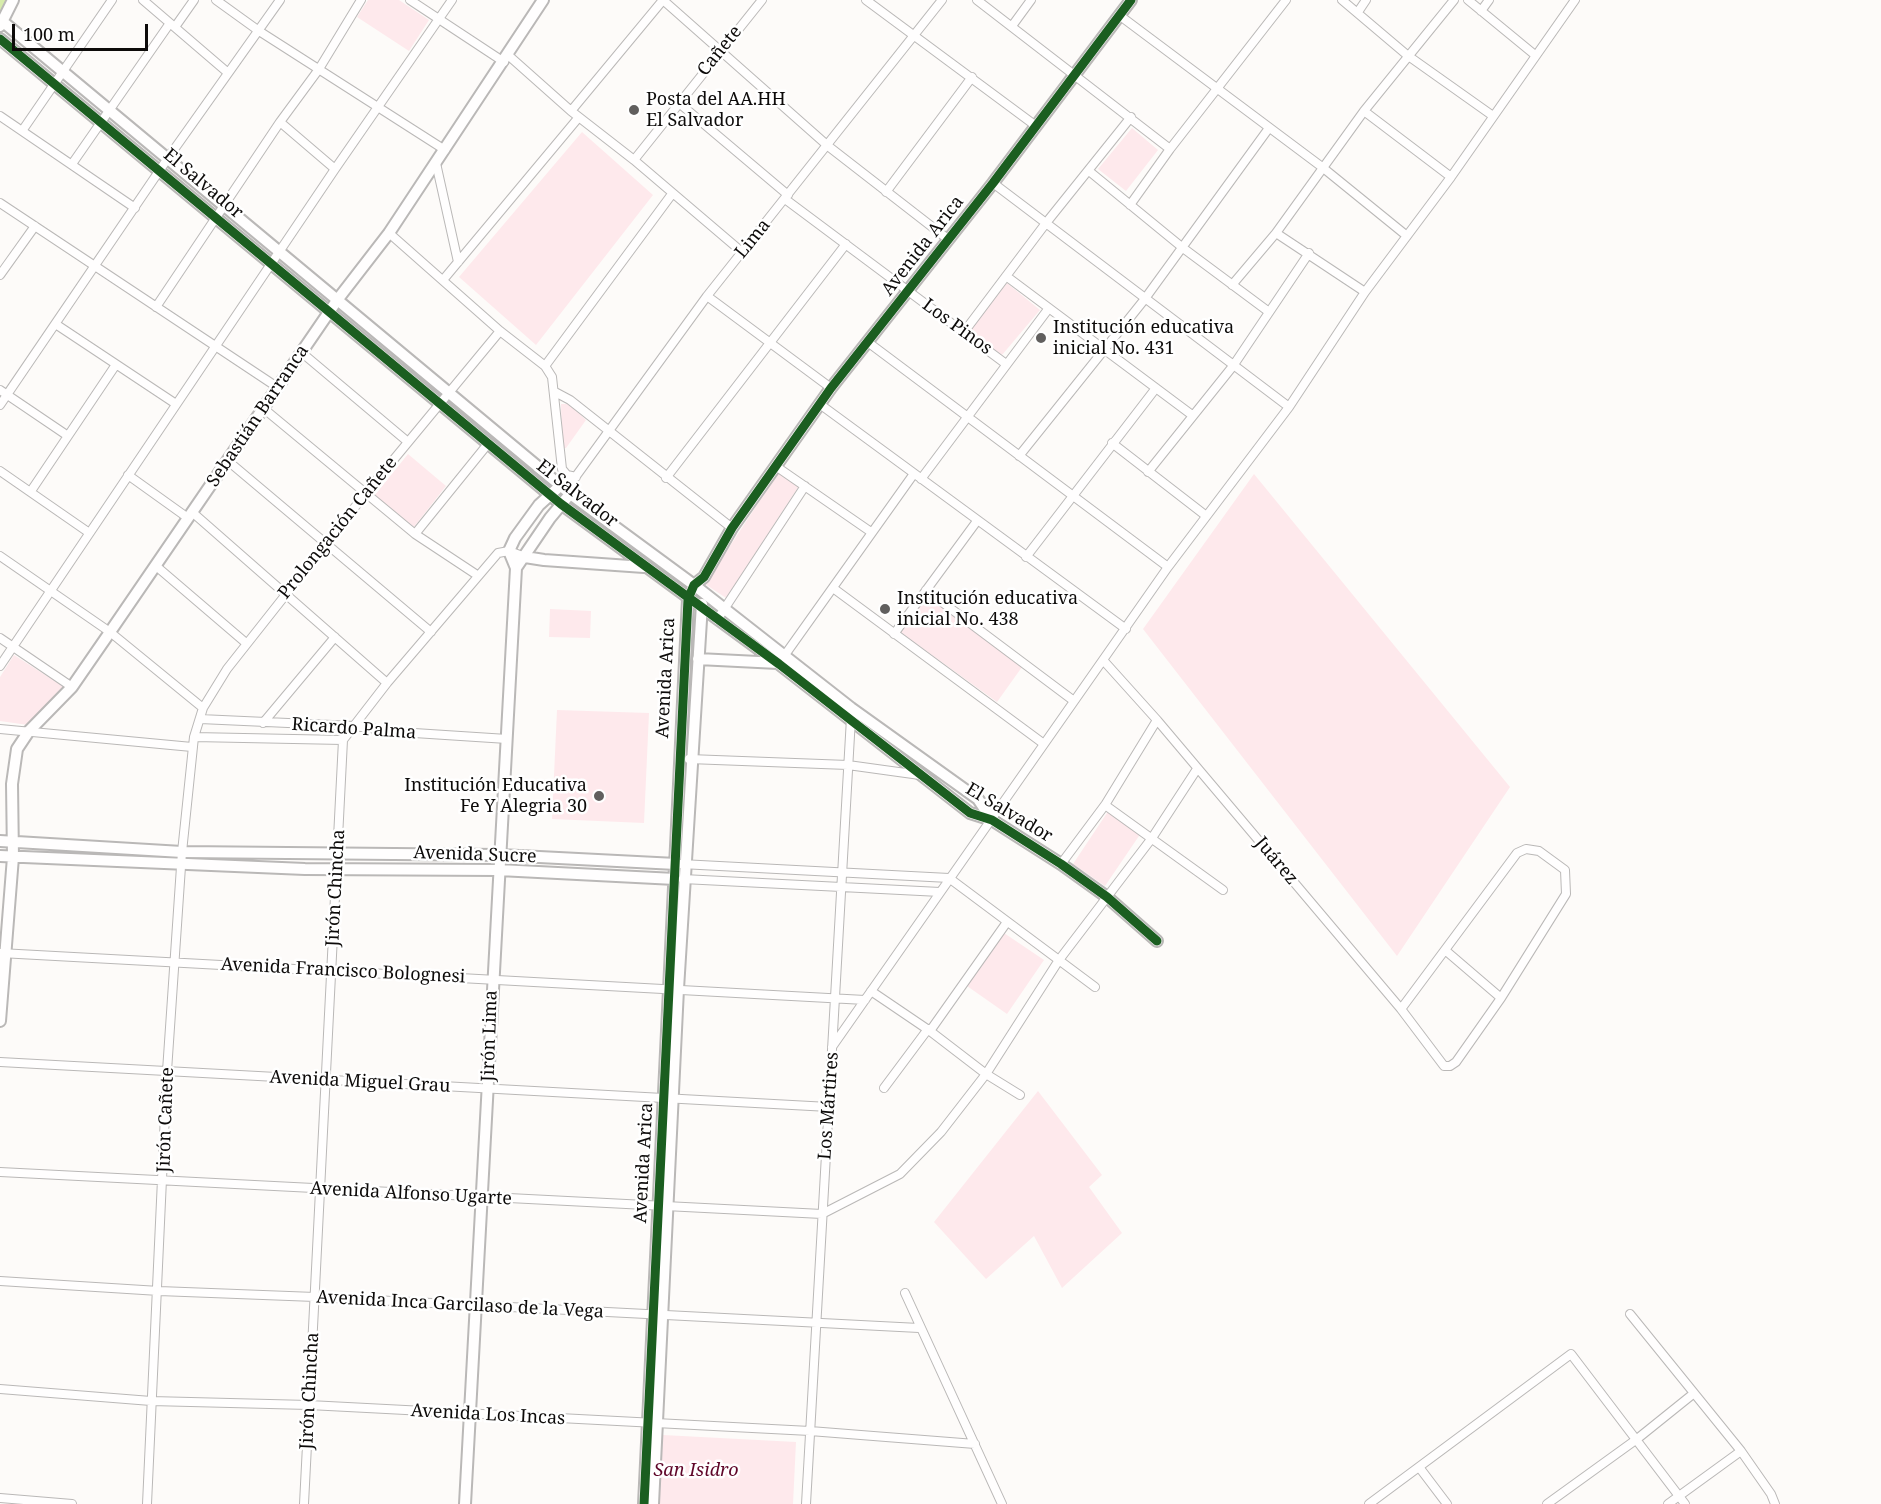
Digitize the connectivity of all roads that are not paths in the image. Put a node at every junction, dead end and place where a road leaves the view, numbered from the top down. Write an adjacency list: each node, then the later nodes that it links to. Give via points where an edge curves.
1 (13, 0): 29 (street)
2 (112, 0): 40 (street)
3 (143, 0): 30 (street)
4 (194, 0): 30 (street)
5 (216, 0): 32 (street)
6 (280, 0): 32 (street)
7 (361, 0): 39 (street)
8 (410, 0): 28 (street)
9 (452, 0): 28 (street)
10 (543, 0): 38 (street, Sebastián Barranca)
11 (663, 0): 35 (street); 49 (street)
12 (762, 0): 35 (street, Cañete)
13 (866, 0): 33 (street)
14 (942, 0): 33 (street, Lima)
15 (977, 0): 31 (street)
16 (1031, 0): 31 (street)
17 (1131, 0): 27 (street, Avenida Arica)
18 (1286, 0): 45 (street)
19 (1342, 0): 26 (street)
20 (1366, 0): 26 (street)
21 (1454, 0): 36 (street)
22 (1467, 0): 25 (street)
23 (1489, 0): 25 (street)
24 (1575, 0): 37 (street)
25 (1481, 11): 37 (street)
26 (1358, 12): 36 (street)
27 (1119, 15): 42 (street, Avenida Arica); 45 (street)
28 (440, 18): 38 (street); 47 (street)
29 (1, 23): 40 (street, El Salvador)
30 (172, 25): 41 (street); 48 (street)
31 (1012, 26): 42 (street)
32 (259, 31): 39 (street); 41 (street)
33 (913, 36): 43 (street); 60 (street, Lima)
34 (0, 39): 44 (street, El Salvador)
35 (719, 52): 46 (street, Cañete); 60 (street)
36 (1407, 55): 50 (street); 52 (street)
37 (1535, 55): 52 (street)
38 (506, 58): 49 (street); 62 (street, Sebastián Barranca)
39 (319, 69): 47 (street); 56 (street)
40 (64, 71): 44 (street); 48 (street, El Salvador)
41 (227, 72): 63 (street)
42 (1074, 75): 54 (street); 57 (street, Avenida Arica)
43 (972, 77): 57 (street); 73 (street)
44 (54, 84): 55 (street, El Salvador); 59 (street)
45 (1218, 89): 58 (street); 61 (street)
46 (679, 103): 64 (street, Cañete); 75 (street, Los Pinos)
47 (380, 106): 62 (street); 68 (street)
48 (111, 110): 55 (street); 63 (street, El Salvador)
49 (571, 111): 53 (street)
50 (1364, 111): 67 (street); 71 (street)
51 (0, 116): 59 (street)
52 (1493, 116): 71 (street)
53 (579, 117): 64 (street); 92 (street)
54 (1131, 117): 61 (street); 70 (street)
55 (102, 122): 66 (street); 69 (street, El Salvador)
56 (280, 122): 68 (street); 77 (street)
57 (1036, 126): 72 (street, Avenida Arica)
58 (1269, 128): 67 (street); 88 (street)
59 (22, 131): 66 (street)
60 (828, 146): 73 (street); 75 (street, Lima)
61 (1170, 149): 78 (street)
62 (445, 150): 65 (street, Sebastián Barranca)
63 (168, 158): 69 (street); 77 (street, El Salvador)
64 (634, 160): 74 (street)
65 (436, 163): 84 (street, Sebastián Barranca); 92 (street)
66 (72, 164): 79 (street)
67 (1322, 167): 83 (street); 85 (street)
68 (335, 169): 89 (street)
69 (160, 170): 79 (street); 80 (street, El Salvador)
70 (1089, 171): 78 (street); 81 (street)
71 (1451, 177): 85 (street)
72 (993, 183): 81 (street); 86 (street, Avenida Arica)
73 (886, 192): 86 (street)
74 (672, 194): 90 (street); 118 (street)
75 (786, 197): 87 (street, Los Pinos); 90 (street, Lima)
76 (0, 203): 82 (street)
77 (226, 205): 80 (street); 89 (street, El Salvador)
78 (1130, 205): 88 (street)
79 (135, 208): 94 (street)
80 (218, 219): 93 (street, El Salvador); 104 (street)
81 (1046, 223): 96 (street); 103 (street)
82 (35, 226): 94 (street); 95 (street)
83 (1276, 233): 91 (street); 98 (street)
84 (389, 234): 97 (street); 102 (street, Sebastián Barranca)
85 (1407, 236): 100 (street)
86 (949, 240): 99 (street, Avenida Arica)
87 (846, 244): 99 (street, Los Pinos); 112 (street)
88 (1183, 248): 98 (street); 103 (street)
89 (280, 251): 93 (street); 102 (street, El Salvador)
90 (742, 252): 101 (street, Lima)
91 (1309, 253): 100 (street); 107 (street)
92 (458, 262): 97 (street)
93 (272, 263): 106 (street, El Salvador); 113 (street)
94 (93, 266): 104 (street); 108 (street)
95 (0, 275)
96 (1006, 276): 105 (street); 110 (street)
97 (443, 280): 109 (street)
98 (1232, 285): 107 (street)
99 (908, 291): 110 (street, Los Pinos); 111 (street, Avenida Arica)
100 (1365, 292): 130 (street)
101 (707, 296): 112 (street); 134 (street, Lima)
102 (338, 299): 106 (street, Sebastián Barranca); 123 (street, El Salvador)
103 (1144, 300): 114 (street); 119 (street)
104 (156, 307): 113 (street)
105 (1049, 308): 114 (street); 116 (street)
106 (329, 311): 115 (street, Sebastián Barranca); 128 (street, El Salvador)
107 (1269, 312): 119 (street)
108 (57, 325): 117 (street); 125 (street)
109 (500, 331): 118 (street); 123 (street, Prolongación Cañete)
110 (964, 332): 116 (street, Los Pinos)
111 (869, 343): 121 (street, Avenida Arica); 133 (street)
112 (771, 344): 121 (street); 146 (street)
113 (214, 347): 120 (street); 126 (street)
114 (1102, 350): 122 (street); 139 (street)
115 (301, 352): 120 (street, Sebastián Barranca); 136 (street)
116 (1006, 364): 133 (street)
117 (115, 366): 126 (street); 135 (street)
118 (545, 366): 124 (street)
119 (1233, 366): 130 (street); 132 (street)
120 (277, 387): 131 (street, Sebastián Barranca)
121 (831, 388): 129 (street, Avenida Arica)
122 (1156, 388): 132 (street); 137 (street)
123 (450, 392): 128 (street, Prolongación Cañete); 147 (street, El Salvador)
124 (555, 392): 134 (street); 147 (street, via 562,469)
125 (3, 393): 127 (street); 135 (street)
126 (176, 404): 144 (street)
127 (0, 405)
128 (439, 405): 136 (street, Prolongación Cañete); 138 (street, El Salvador)
129 (821, 405): 141 (street, Avenida Arica); 145 (street)
130 (1289, 407): 155 (street)
131 (263, 408): 140 (street, Sebastián Barranca); 150 (street)
132 (1192, 415): 143 (street)
133 (967, 416): 139 (street); 145 (street)
134 (608, 431): 146 (street); 147 (street, Lima)
135 (68, 436): 149 (street)
136 (408, 442): 150 (street, Prolongación Cañete)
137 (1112, 444): 143 (street); 152 (street)
138 (487, 445): 151 (street, El Salvador); 160 (street)
139 (1019, 456): 152 (street)
140 (228, 461): 154 (street, Sebastián Barranca); 161 (street)
141 (777, 467): 148 (street); 157 (street, Avenida Arica)
142 (0, 471): 149 (street)
143 (1148, 472): 155 (street)
144 (128, 475): 154 (street); 158 (street)
145 (917, 477): 156 (street); 159 (street)
146 (666, 478): 157 (street)
147 (569, 485): 151 (street); 153 (street); 172 (street, El Salvador)
148 (805, 486): 159 (street); 180 (street)
149 (32, 491): 158 (street)
150 (366, 493): 160 (street); 161 (street, Prolongación Cañete)
151 (550, 495): 153 (street, El Salvador); 162 (street, via 525,524)
152 (1071, 496): 165 (street); 168 (street)
153 (561, 504): 164 (street); 167 (street, El Salvador)
154 (190, 515): 166 (street, Sebastián Barranca); 177 (street)
155 (1205, 515): 168 (street)
156 (977, 521): 165 (street); 175 (street)
157 (732, 528): 171 (street, Avenida Arica)
158 (88, 532): 174 (street)
159 (871, 532): 173 (street)
160 (415, 534): 170 (street)
161 (327, 543): 177 (street, Prolongación Cañete); 184 (street)
162 (509, 551): 164 (street); 169 (street, Jirón Lima); 170 (street, via 498,553)
163 (0, 556): 174 (street)
164 (525, 557): 167 (street); 169 (street)
165 (1026, 557): 182 (street)
166 (156, 566): 183 (street, Sebastián Barranca); 188 (street)
167 (644, 567): 178 (street, El Salvador)
168 (1168, 567): 182 (street)
169 (516, 568): 208 (street, Jirón Lima)
170 (477, 575): 184 (street)
171 (704, 577): 172 (street, Avenida Arica); 176 (street, Avenida Arica)
172 (694, 585): 176 (street, El Salvador); 178 (street, Avenida Arica)
173 (833, 588): 185 (street); 191 (street)
174 (51, 590): 183 (street); 189 (street)
175 (926, 590): 185 (street); 196 (street)
176 (705, 594): 179 (street, Avenida Arica); 180 (street, El Salvador)
177 (286, 595): 186 (street); 188 (street, Prolongación Cañete)
178 (688, 599): 179 (street, El Salvador); 211 (street, Avenida Arica)
179 (701, 608): 181 (street, El Salvador); 190 (street, Avenida Arica)
180 (724, 609): 181 (street); 191 (street, El Salvador)
181 (717, 620): 191 (street, El Salvador)
182 (1126, 629): 192 (street)
183 (110, 632): 195 (street, Sebastián Barranca); 197 (street)
184 (431, 632): 194 (street)
185 (894, 634): 209 (street)
186 (335, 637): 194 (street); 202 (street)
187 (0, 638): 189 (street)
188 (246, 643): 197 (street, Prolongación Cañete)
189 (13, 647): 193 (street); 195 (street)
190 (698, 659): 191 (street); 212 (street, Avenida Arica)
191 (782, 660): 198 (street, El Salvador); 201 (street, El Salvador)
192 (1103, 660): 196 (street); 200 (street, Juárez)
193 (0, 666)
194 (387, 683): 203 (street)
195 (72, 687): 205 (street, Sebastián Barranca)
196 (1074, 701): 209 (street)
197 (203, 708): 199 (street, Prolongación Cañete)
198 (851, 708): 201 (street, Los Mártires); 217 (street, El Salvador, via 978,799)
199 (200, 719): 202 (street, Ricardo Palma); 206 (street, Prolongación Cañete)
200 (1157, 720): 214 (street, Juárez); 216 (street)
201 (851, 721): 213 (street, Los Mártires); 215 (street, El Salvador)
202 (263, 723): 203 (street, Ricardo Palma)
203 (354, 726): 207 (street); 208 (street, Ricardo Palma)
204 (0, 729): 205 (street)
205 (28, 731): 210 (street); 220 (street, Sebastián Barranca, via 13,765)
206 (194, 737): 207 (street, Ricardo Palma); 210 (street, Jirón Cañete)
207 (344, 740): 222 (street, Jirón Chincha)
208 (507, 740): 223 (street, Jirón Lima)
209 (1044, 744): 217 (street)
210 (192, 747): 221 (street, Jirón Cañete)
211 (679, 759): 212 (street); 226 (street, Avenida Arica)
212 (691, 759): 213 (street); 226 (street, Avenida Arica)
213 (848, 765): 215 (street); 231 (street, Los Mártires)
214 (1197, 769): 218 (street); 252 (street, Juárez)
215 (924, 776): 217 (street, El Salvador, via 970,813)
216 (1105, 805): 218 (street); 227 (street)
217 (992, 820): 227 (street, El Salvador); 232 (street)
218 (1152, 838): 235 (street); 237 (street)
219 (0, 841): 220 (street, Avenida Sucre)
220 (14, 842): 221 (street, Avenida Sucre); 225 (street, Sebastián Barranca)
221 (182, 852): 222 (street, Avenida Sucre); 228 (street, Jirón Cañete)
222 (337, 853): 223 (street, Avenida Sucre); 229 (street, Jirón Chincha)
223 (500, 855): 226 (street, Avenida Sucre); 230 (street, Jirón Lima)
224 (0, 856): 225 (street, Avenida Sucre)
225 (13, 857): 228 (street, Avenida Sucre); 241 (street, Sebastián Barranca)
226 (680, 864): 231 (street, Avenida Sucre); 233 (street, Avenida Arica)
227 (1061, 864): 237 (street, El Salvador)
228 (181, 865): 229 (street, Avenida Sucre); 243 (street, Jirón Cañete)
229 (337, 870): 230 (street, Avenida Sucre); 244 (street, Jirón Chincha)
230 (500, 870): 233 (street, Avenida Sucre); 245 (street, Jirón Lima)
231 (841, 872): 232 (street, Avenida Sucre); 234 (street, Los Mártires)
232 (949, 878): 236 (street); 238 (street)
233 (679, 879): 234 (street, Avenida Sucre); 247 (street, Avenida Arica)
234 (840, 887): 236 (street, Avenida Sucre); 249 (street, Los Mártires)
235 (1223, 890)
236 (939, 892): 248 (street)
237 (1107, 897): 239 (street, El Salvador); 242 (street)
238 (1008, 922): 242 (street); 254 (street)
239 (1158, 941)
240 (1445, 950): 250 (street); 250 (street, via 1517,853 1526,849 1539,851 1555,861 1565,870 1566,894); 252 (street)
241 (2, 954): 243 (street, Avenida Francisco Bolognesi); 253 (street, Sebastián Barranca)
242 (1059, 960): 246 (street); 258 (street)
243 (174, 963): 244 (street, Avenida Francisco Bolognesi); 257 (street, Jirón Cañete)
244 (332, 971): 245 (street, Avenida Francisco Bolognesi); 259 (street, Jirón Chincha)
245 (492, 978): 247 (street, Avenida Francisco Bolognesi); 260 (street, Jirón Lima)
246 (1095, 987)
247 (673, 989): 249 (street, Avenida Francisco Bolognesi); 263 (street, Avenida Arica)
248 (871, 991): 251 (street); 254 (street)
249 (835, 998): 251 (street, Avenida Francisco Bolognesi); 255 (street, Los Mártires)
250 (1501, 998): 252 (street, Juárez, via 1456,1062 1444,1066)
251 (865, 1000): 255 (street)
252 (1401, 1009)
253 (0, 1021)
254 (929, 1030): 258 (street); 261 (street)
255 (832, 1047): 264 (street, Los Mártires)
256 (0, 1062): 257 (street, Avenida Miguel Grau)
257 (168, 1071): 259 (street, Avenida Miguel Grau); 266 (street, Jirón Cañete)
258 (986, 1074): 262 (street); 270 (street, via 906,1170)
259 (326, 1081): 260 (street, Avenida Miguel Grau); 267 (street, Jirón Chincha)
260 (488, 1088): 263 (street, Avenida Miguel Grau); 268 (street, Jirón Lima)
261 (884, 1088)
262 (1020, 1095)
263 (667, 1099): 264 (street, Avenida Miguel Grau); 269 (street, Avenida Arica)
264 (829, 1107): 270 (street, Los Mártires)
265 (0, 1172): 266 (street, Avenida Alfonso Ugarte)
266 (164, 1181): 267 (street, Avenida Alfonso Ugarte); 272 (street, Jirón Cañete)
267 (321, 1189): 268 (street, Avenida Alfonso Ugarte); 274 (street, Jirón Chincha)
268 (482, 1198): 269 (street, Avenida Alfonso Ugarte); 275 (street, Jirón Lima)
269 (663, 1208): 270 (street, Avenida Alfonso Ugarte); 277 (street, Avenida Arica)
270 (822, 1214): 278 (street, Los Mártires)
271 (0, 1281): 272 (street, Avenida Inca Garcilaso de la Vega)
272 (159, 1291): 274 (street, Avenida Inca Garcilaso de la Vega); 282 (street, Jirón Cañete)
273 (905, 1293): 279 (street)
274 (315, 1297): 275 (street, Avenida Inca Garcilaso de la Vega); 283 (street, Jirón Chincha)
275 (476, 1304): 277 (street, Avenida Inca Garcilaso de la Vega); 284 (street, Jirón Lima)
276 (1629, 1314): 281 (street)
277 (657, 1316): 278 (street, Avenida Inca Garcilaso de la Vega); 285 (street, Avenida Arica)
278 (817, 1323): 279 (street, Avenida Inca Garcilaso de la Vega); 286 (street, Los Mártires)
279 (919, 1328): 288 (street)
280 (0, 1389): 282 (street, Avenida Los Incas)
281 (1693, 1394): 287 (street); 289 (street)
282 (151, 1401): 283 (street, Avenida Los Incas); 294 (street, Jirón Cañete)
283 (309, 1405): 284 (street, Avenida Los Incas); 295 (street, Jirón Chincha)
284 (470, 1414): 285 (street, Avenida Los Incas); 296 (street, Jirón Lima)
285 (652, 1423): 286 (street, Avenida Los Incas); 297 (street, Avenida Arica); 298 (street, Avenida Arica)
286 (810, 1431): 288 (street, Avenida Los Incas); 299 (street, Los Mártires)
287 (1636, 1439): 290 (street, via 1570,1354); 291 (street); 303 (street)
288 (975, 1444): 300 (street)
289 (1741, 1451): 291 (street); 306 (street)
290 (1419, 1467): 301 (street); 302 (street)
291 (1679, 1496): 304 (street); 305 (street)
292 (0, 1498): 293 (street)
293 (72, 1504)
294 (147, 1504)
295 (304, 1504)
296 (465, 1504)
297 (644, 1504)
298 (653, 1504)
299 (806, 1504)
300 (1002, 1504)
301 (1369, 1504)
302 (1447, 1504)
303 (1547, 1504)
304 (1668, 1504)
305 (1685, 1504)
306 (1775, 1504)

